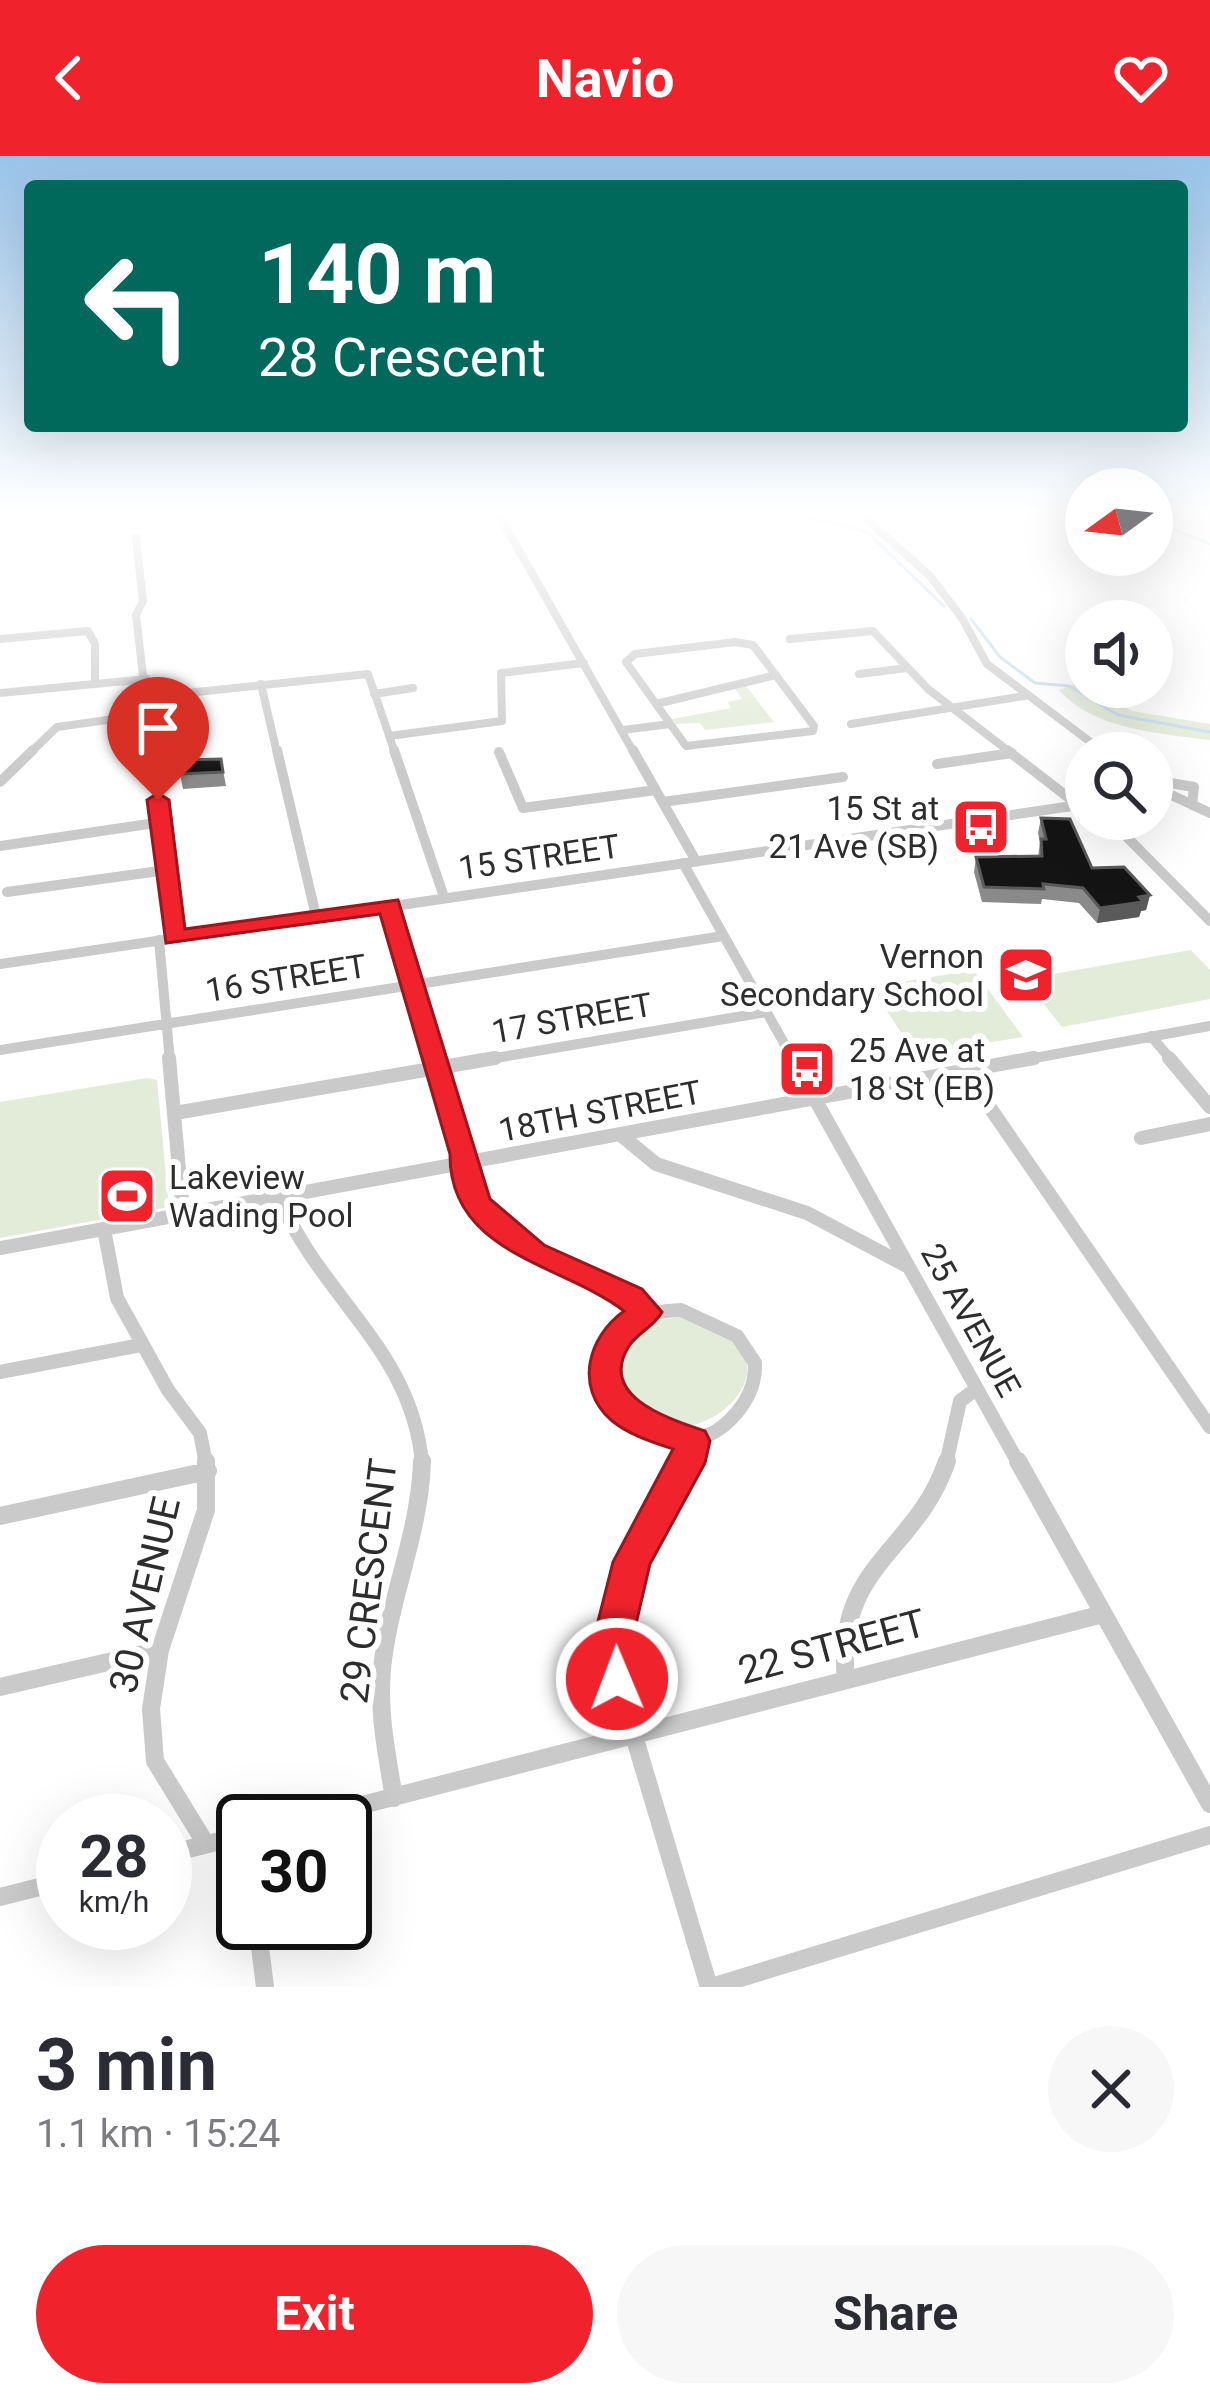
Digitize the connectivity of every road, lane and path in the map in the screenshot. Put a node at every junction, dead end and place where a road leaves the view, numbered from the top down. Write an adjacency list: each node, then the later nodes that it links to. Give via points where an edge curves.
1 (143, 600): 10 (street, via 136,615)
2 (548, 600): 6 (street, 25 AVENUE)
3 (949, 600): 16 (street, via 977,653)
4 (0, 639): 11 (street, via 88,632)
5 (790, 639): 7 (street, via 868,630)
6 (584, 663): 23 (street, 25 AVENUE); 25 (street, via 501,673 502,721)
7 (908, 668): 8 (street); 19 (street)
8 (859, 674)
9 (776, 675): 18 (street); 18 (street, via 745,642 628,657); 21 (street, via 813,731 696,747 679,741)
10 (147, 680): 11 (street); 17 (street)
11 (95, 683): 14 (street)
12 (261, 684): 15 (street, via 362,673); 17 (street); 48 (street)
13 (413, 688): 15 (street)
14 (0, 693)
15 (374, 694): 25 (street)
16 (1024, 696): 19 (street); 24 (street)
17 (149, 697): 20 (street)
18 (656, 704): 21 (street)
19 (956, 710): 22 (street); 27 (street)
20 (150, 713): 30 (street, via 57,727); 40 (street)
21 (670, 724): 23 (street)
22 (851, 724)
23 (623, 730): 35 (street, 25 AVENUE)
24 (1075, 732)
25 (389, 736): 46 (street)
26 (499, 752): 35 (street, via 523,808)
27 (1012, 753): 28 (street); 34 (street)
28 (937, 764)
29 (843, 777): 35 (street)
30 (0, 782)
31 (1210, 785): 32 (street)
32 (1194, 787): 33 (street); 37 (street)
33 (1173, 788)
34 (1065, 792)
35 (660, 796): 43 (street, 25 AVENUE)
36 (1173, 796): 37 (street)
37 (1192, 805): 39 (street)
38 (1065, 807): 43 (street, 15 STREET)
39 (1210, 813)
40 (162, 822): 42 (street); 44 (street)
41 (1130, 840): 49 (street)
42 (0, 846)
43 (690, 862): 46 (street, 15 STREET); 50 (street, 25 AVENUE)
44 (167, 870): 45 (street); 51 (street)
45 (8, 892)
46 (444, 898): 47 (street, 15 STREET)
47 (390, 905): 48 (street, 15 STREET); 54 (street)
48 (316, 916): 51 (street, 15 STREET)
49 (1210, 921)
50 (723, 936): 54 (street, 16 STREET); 55 (street, 25 AVENUE)
51 (174, 938): 52 (street, 15 STREET)
52 (158, 940): 53 (street, 15 STREET); 56 (street)
53 (0, 964)
54 (413, 986): 56 (street, 16 STREET); 60 (street)
55 (766, 1012): 60 (street, 17 STREET); 62 (street, 25 AVENUE)
56 (168, 1024): 59 (street, 16 STREET); 64 (street)
57 (1210, 1026): 58 (street, 18TH STREET)
58 (1151, 1036): 61 (street, 18TH STREET); 63 (street)
59 (0, 1050)
60 (439, 1069): 64 (street, 17 STREET); 68 (street)
61 (964, 1070): 62 (street, 18TH STREET); 78 (street)
62 (814, 1099): 66 (street, 18TH STREET); 73 (street, 25 AVENUE)
63 (1210, 1107)
64 (175, 1113): 70 (street)
65 (1210, 1124): 67 (street)
66 (621, 1135): 68 (street, 18TH STREET); 73 (street, via 659,1166 805,1213)
67 (1141, 1138)
68 (466, 1163): 69 (street, 18TH STREET); 74 (street, via 478,1205 501,1229)
69 (279, 1197): 70 (street, 18TH STREET); 87 (street, 29 CRESCENT, via 324,1281 397,1373 418,1427 410,1547 380,1698)
70 (183, 1214): 71 (street, 18TH STREET)
71 (104, 1229): 72 (street, 18TH STREET); 75 (street, 30 AVENUE, via 117,1298)
72 (0, 1248)
73 (905, 1265): 77 (street, 25 AVENUE)
74 (646, 1312): 79 (street, via 609,1349 608,1389 622,1409); 79 (street, via 681,1310 716,1321 754,1356 751,1395 716,1432)
75 (142, 1345): 76 (street); 80 (street, 30 AVENUE, via 200,1433)
76 (0, 1372)
77 (975, 1390): 82 (street, 25 AVENUE); 84 (street, via 960,1401 945,1470 864,1575 845,1615)
78 (1210, 1427)
79 (693, 1441): 86 (street, via 620,1602 615,1660)
80 (208, 1471): 81 (street); 83 (street, 30 AVENUE, via 206,1510)
81 (0, 1516)
82 (1103, 1614): 84 (street, 22 STREET); 89 (street, 25 AVENUE)
83 (160, 1650): 85 (street); 92 (street, 30 AVENUE, via 151,1708 155,1761)
84 (846, 1680): 86 (street, 22 STREET)
85 (0, 1687)
86 (635, 1738): 87 (street, 22 STREET); 98 (street)
87 (394, 1798): 88 (street, 22 STREET)
88 (372, 1803)
89 (1210, 1804)
90 (1210, 1835): 98 (street)
91 (216, 1842): 92 (street)
92 (206, 1844): 93 (street)
93 (192, 1848)
94 (36, 1888): 95 (street)
95 (0, 1897)
96 (260, 1950): 97 (street)
97 (265, 1987)
98 (710, 1987)

